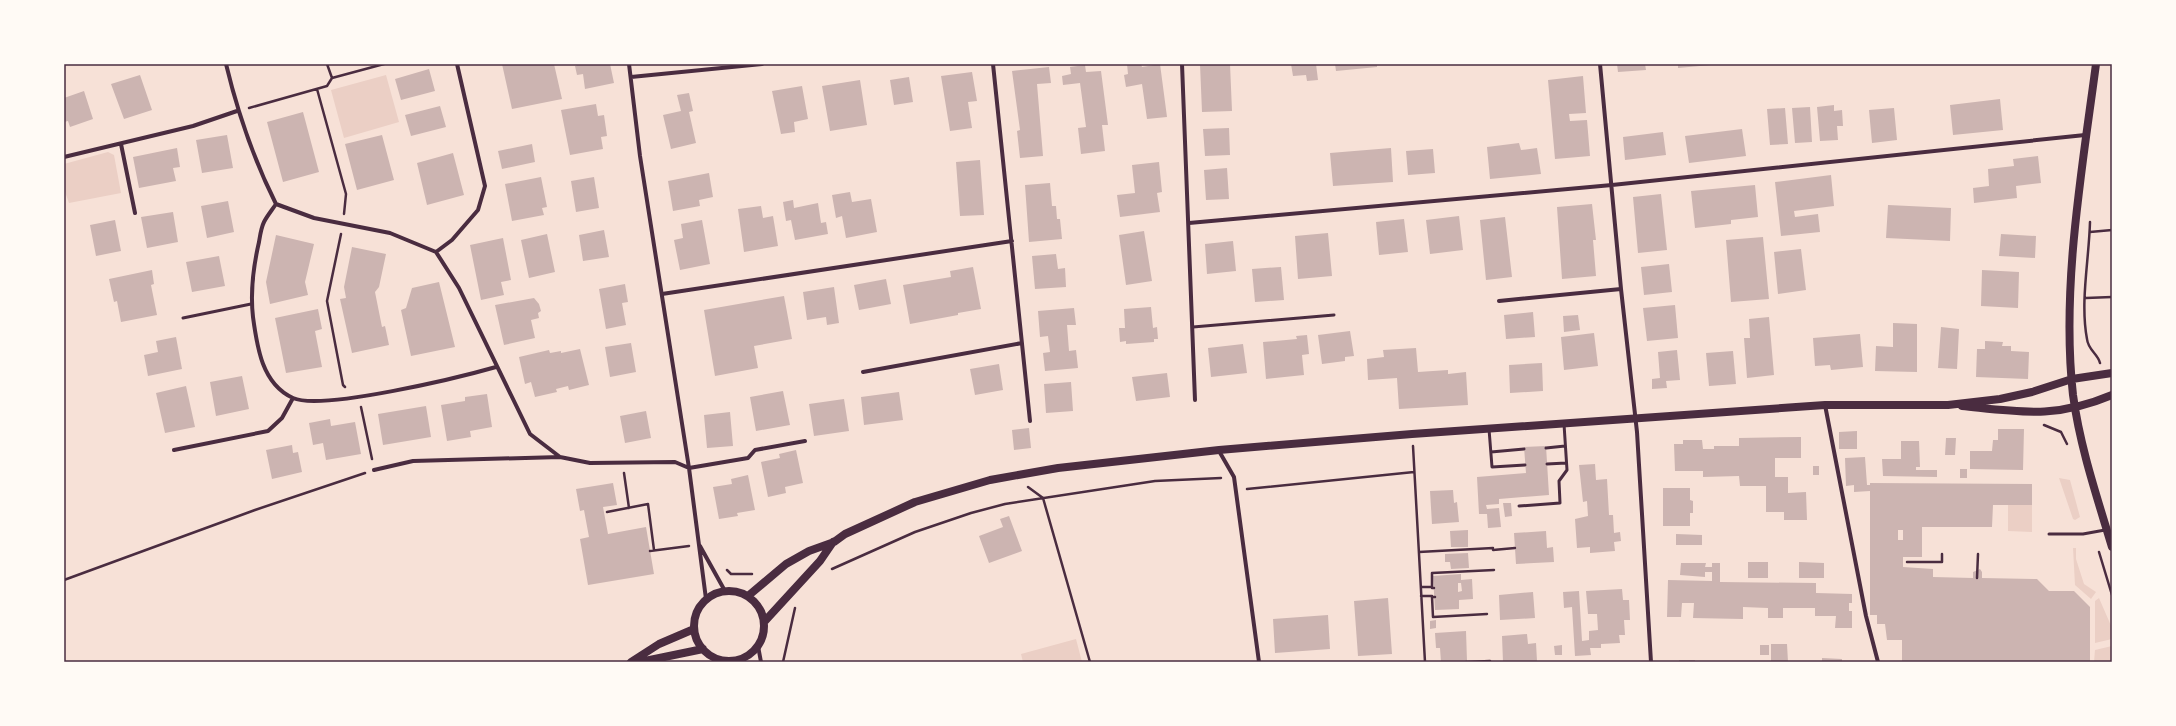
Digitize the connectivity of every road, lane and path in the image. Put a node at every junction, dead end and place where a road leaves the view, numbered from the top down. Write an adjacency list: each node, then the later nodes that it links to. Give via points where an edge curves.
1 (226, 64): 14 (street)
2 (327, 64): 12 (path)
3 (384, 64): 12 (path)
4 (457, 64): 28 (street, via 485,186 478,210 452,240)
5 (629, 64): 11 (street)
6 (762, 64): 11 (street)
7 (993, 64): 27 (street)
8 (1182, 64): 22 (street)
9 (1600, 64): 18 (street)
10 (2096, 64): 15 (main road)
11 (631, 77): 30 (street, via 640,156)
12 (332, 78): 13 (path, via 327,86)
13 (318, 89): 14 (path); 23 (path, via 346,194)
14 (237, 112): 16 (street); 19 (street)
15 (2085, 134): 18 (street); 25 (main road)
16 (121, 144): 17 (street); 20 (street)
17 (64, 158)
18 (1612, 185): 22 (street); 29 (street)
19 (276, 204): 23 (street, via 314,218); 34 (street, via 264,222 252,272)
20 (135, 213)
21 (2091, 218): 26 (path)
22 (1189, 223): 37 (street)
23 (344, 224): 28 (street, via 390,233); 45 (path, via 327,301 343,385)
24 (2112, 230): 26 (path)
25 (2076, 232): 26 (path); 43 (main road, via 2070,314)
26 (2090, 232): 32 (path)
27 (1012, 241): 30 (street); 38 (street)
28 (436, 252): 40 (street, via 459,288)
29 (1621, 289): 33 (street); 51 (street)
30 (662, 294): 70 (street)
31 (2112, 297): 32 (path)
32 (2086, 298): 39 (path, via 2086,338)
33 (1499, 301)
34 (251, 304): 36 (lane); 46 (street, via 262,366 278,386)
35 (1334, 315): 37 (lane)
36 (184, 318)
37 (1193, 327): 47 (street)
38 (1022, 343): 41 (street); 52 (street)
39 (2093, 354)
40 (496, 367): 45 (street, via 460,378); 65 (street, via 530,434)
41 (863, 372)
42 (2112, 373): 43 (main road)
43 (2072, 379): 48 (main road, via 2027,393); 50 (main road)
44 (2112, 395): 50 (main road)
45 (358, 396): 46 (street, via 319,402); 71 (path)
46 (293, 398): 62 (street, via 282,418 268,431)
47 (1195, 400)
48 (1948, 404): 49 (main road); 50 (main road, via 2032,413)
49 (1825, 406): 51 (main road); 121 (street, via 1866,616)
50 (2076, 408): 79 (main road, via 2087,461)
51 (1634, 418): 53 (main road); 120 (street, via 1637,432)
52 (1030, 421)
53 (1564, 424): 55 (main road); 58 (lane)
54 (2039, 424): 60 (path, via 2061,432)
55 (1489, 429): 56 (main road); 64 (lane)
56 (1412, 434): 63 (main road); 72 (path)
57 (805, 441): 70 (street, via 755,450 748,458)
58 (1565, 446): 59 (lane); 66 (lane)
59 (1546, 448)
60 (2069, 448)
61 (1524, 449): 64 (lane)
62 (174, 450)
63 (1219, 450): 73 (main road, via 1096,462); 74 (street)
64 (1491, 452): 69 (lane, via 1492,467)
65 (560, 457): 67 (street, via 590,463); 71 (street, via 413,461)
66 (1566, 462): 68 (lane); 76 (lane, via 1567,470 1559,481 1560,503)
67 (622, 463): 70 (street, via 675,462); 77 (path)
68 (1547, 464)
69 (1525, 465)
70 (689, 468): 83 (street)
71 (374, 470): 97 (path)
72 (1414, 472): 74 (path, via 1246,489); 88 (path)
73 (1013, 476): 75 (path); 82 (main road, via 990,480 915,502 845,534)
74 (1234, 477): 75 (path, via 1155,481); 117 (street)
75 (1043, 498): 93 (path, via 970,513 892,541); 116 (path)
76 (1519, 506)
77 (629, 508): 78 (path); 86 (path, via 648,504)
78 (607, 512)
79 (2107, 529): 80 (lane); 84 (main road)
80 (2093, 532): 81 (lane); 101 (path)
81 (2049, 534)
82 (834, 542): 95 (main road, via 809,551); 99 (main road)
83 (699, 544): 86 (path); 100 (street); 104 (street)
84 (2112, 547)
85 (1515, 548): 88 (path)
86 (654, 550): 87 (path)
87 (650, 551)
88 (1419, 552): 98 (path)
89 (1942, 554): 91 (path, via 1942,562)
90 (1978, 554): 96 (path)
91 (1907, 562)
92 (722, 566): 95 (path, via 731,574 749,575 771,568)
93 (830, 569)
94 (1494, 570): 98 (path, via 1432,573 1433,587)
95 (776, 572): 102 (main road)
96 (1977, 578)
97 (64, 580)
98 (1421, 588): 103 (path)
99 (794, 589): 106 (main road); 115 (path, via 799,594)
100 (725, 591): 102 (main road, via 733,590); 104 (main road)
101 (2112, 595)
102 (748, 596): 106 (main road, via 762,612)
103 (1421, 596): 105 (path, via 1432,595 1433,617); 118 (path)
104 (706, 599): 107 (main road, via 697,613)
105 (1487, 614)
106 (764, 622): 108 (main road, via 764,634)
107 (694, 629): 109 (main road); 112 (main road, via 659,644)
108 (758, 646): 110 (main road, via 748,655); 114 (street)
109 (703, 649): 110 (main road, via 718,659); 113 (main road)
110 (735, 661)
111 (1490, 661): 119 (path)
112 (631, 662)
113 (640, 662)
114 (761, 662)
115 (784, 662)
116 (1090, 662)
117 (1259, 662)
118 (1425, 662)
119 (1466, 662)
120 (1651, 662)
121 (1878, 662)

